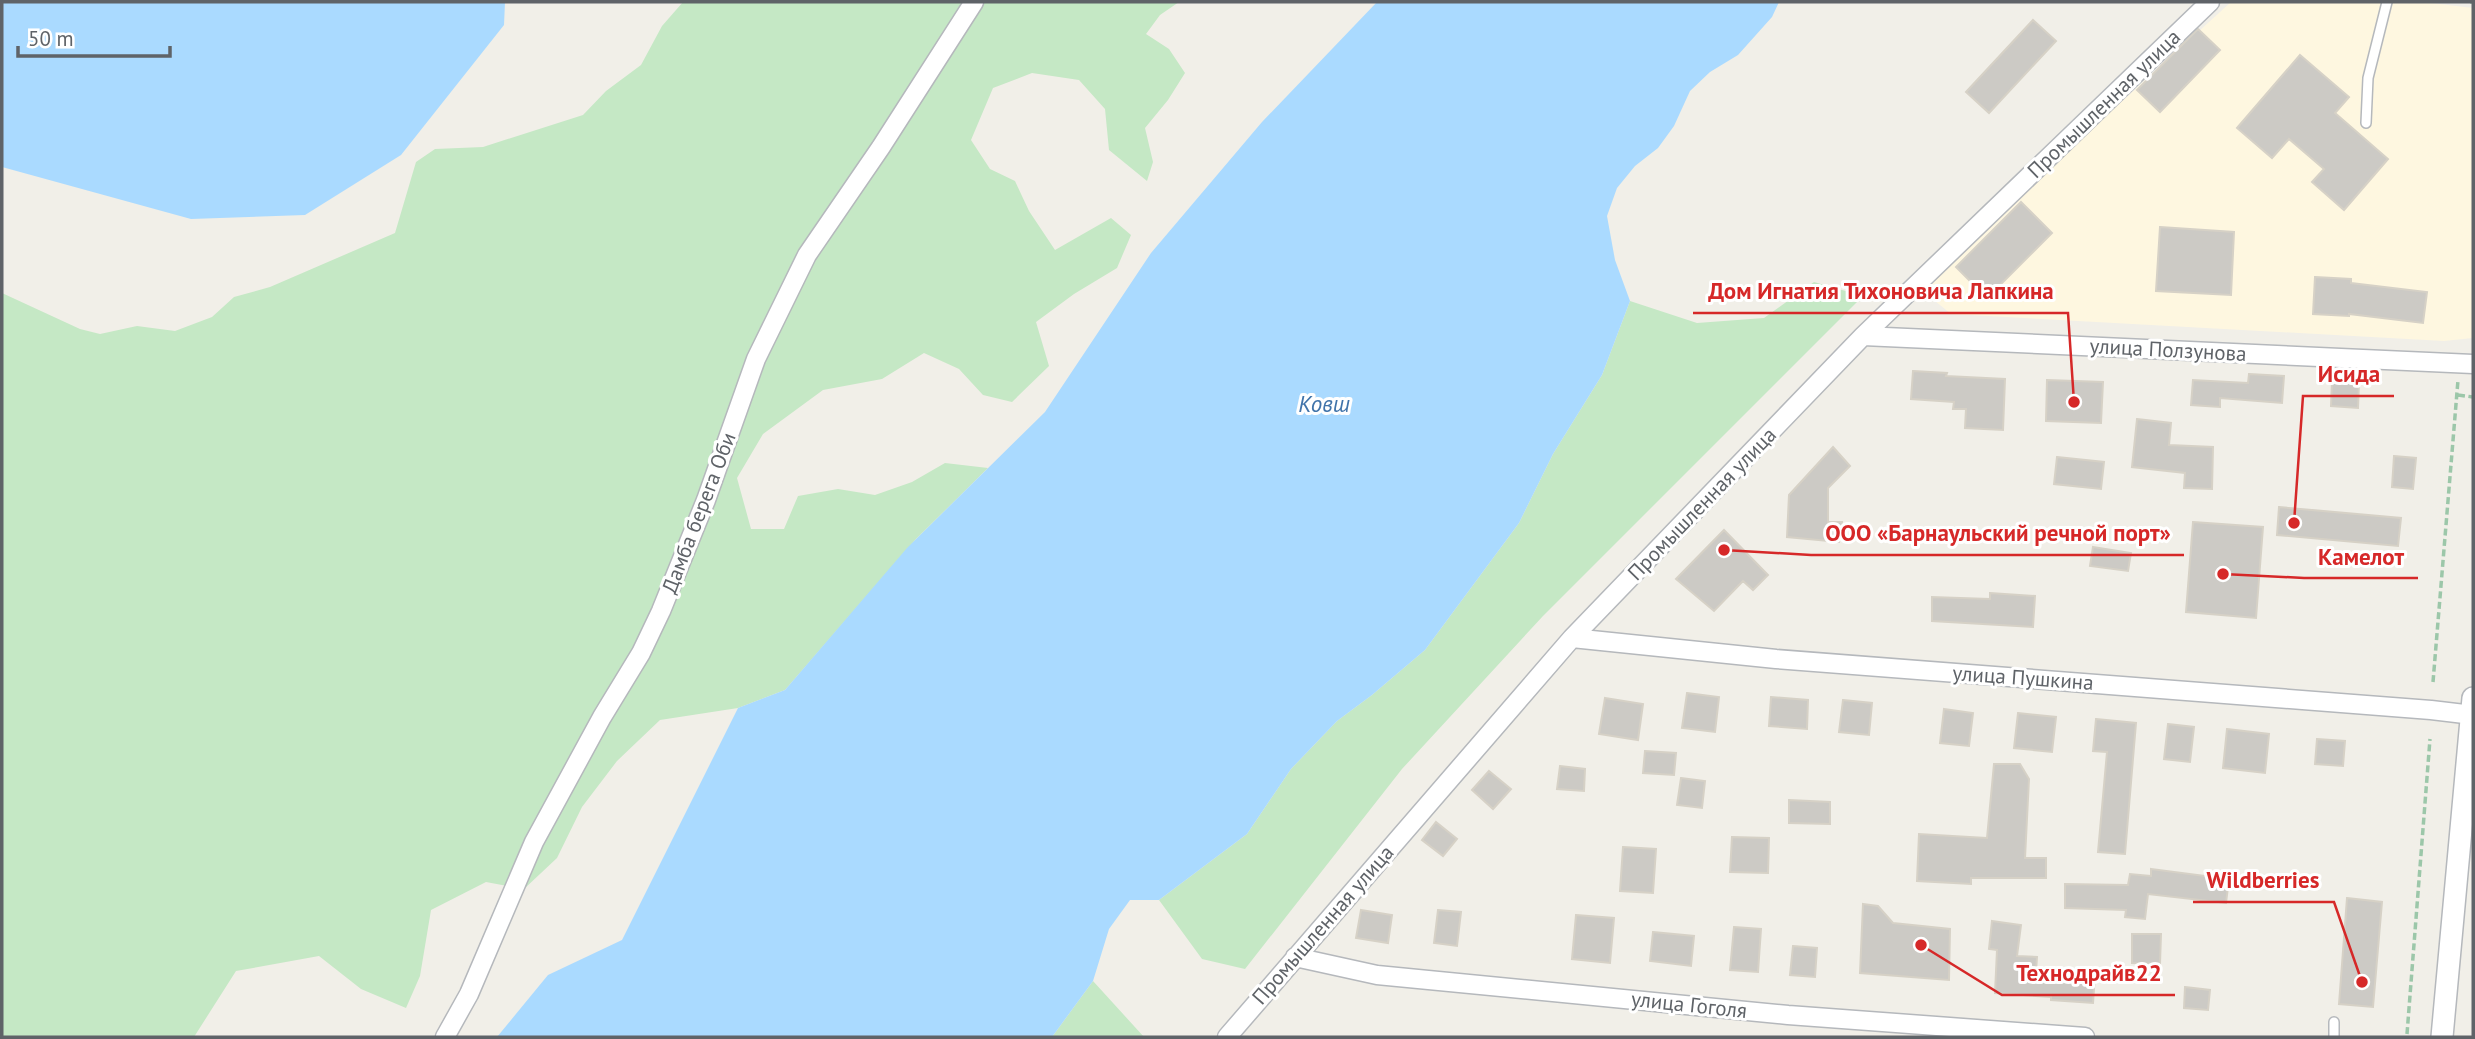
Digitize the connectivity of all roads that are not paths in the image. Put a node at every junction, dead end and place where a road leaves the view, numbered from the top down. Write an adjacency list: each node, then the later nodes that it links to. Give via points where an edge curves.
1 (974, 2): 11 (street, Дамба берега Оби, via 807,255 756,359 661,611 534,842 469,994)
2 (2210, 2): 5 (street, Промышленная улица)
3 (2386, 2): 4 (lane, via 2368,78)
4 (2366, 123)
5 (1863, 336): 6 (street, улица Ползунова); 7 (street, Промышленная улица)
6 (2466, 364)
7 (1572, 638): 8 (street, улица Пушкина, via 1776,659 2417,709); 9 (street, Промышленная улица)
8 (2473, 709): 15 (street)
9 (1294, 957): 12 (street, Промышленная улица); 13 (street, улица Гоголя, via 1391,976 1788,1015)
10 (2334, 1023): 14 (lane)
11 (445, 1037)
12 (1227, 1037)
13 (2085, 1037)
14 (2333, 1037)
15 (2442, 1037)

